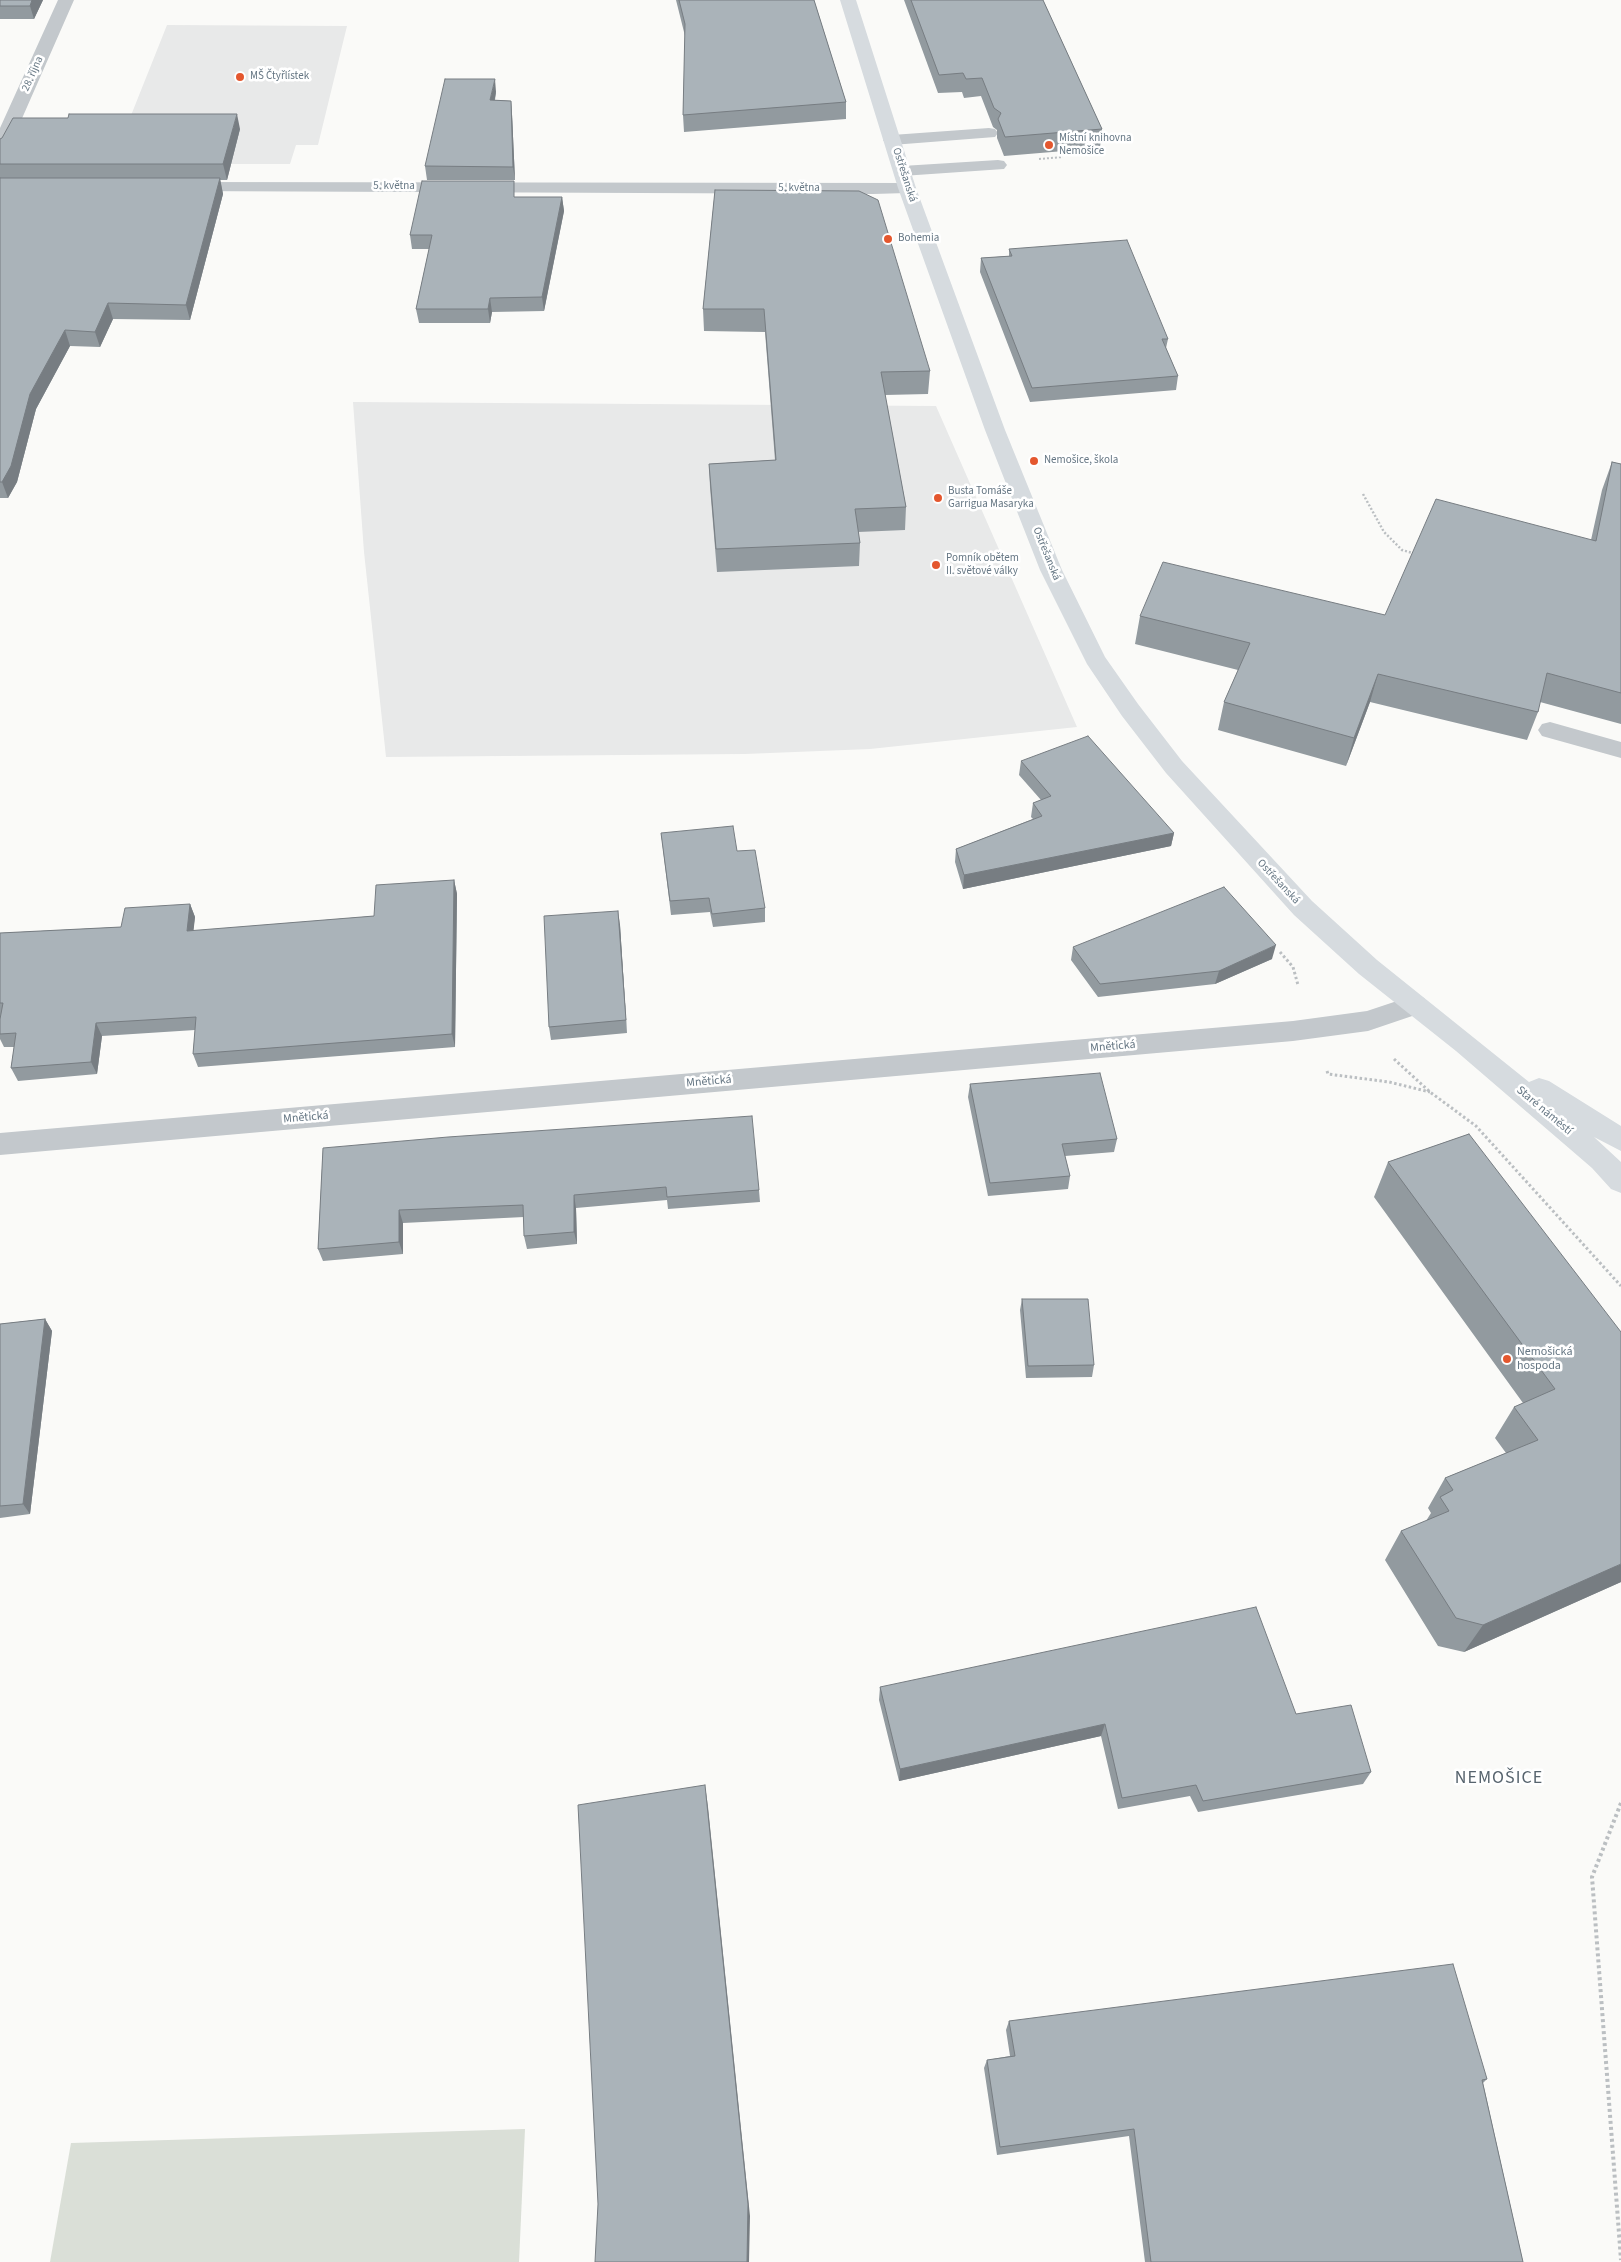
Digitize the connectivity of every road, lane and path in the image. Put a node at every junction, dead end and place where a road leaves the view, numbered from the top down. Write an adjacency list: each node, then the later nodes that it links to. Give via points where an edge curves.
1 (66, 0): 5 (street, 28. října)
2 (848, 0): 4 (street, Ostřešanská)
3 (989, 133): 4 (street)
4 (892, 140): 7 (street, Ostřešanská)
5 (0, 148)
6 (998, 164): 7 (street, 5. května)
7 (905, 180): 8 (street, 5. května); 13 (street, Ostřešanská, via 995,430 1051,570 1095,659 1174,767 1235,837 1303,908)
8 (169, 187)
9 (1363, 494): 10 (path, via 1384,532 1402,550)
10 (1416, 555)
11 (1550, 730): 12 (street)
12 (1621, 750)
13 (1415, 1005): 14 (street, Staré náměstí); 16 (street, Mnětická, via 1368,1021 1293,1031); 18 (path, via 1394,1059 1430,1092 1476,1126)
14 (1465, 1044): 15 (street, Staré náměstí); 17 (street, Staré náměstí, via 1602,1160)
15 (1621, 1140)
16 (0, 1144)
17 (1621, 1181)
18 (1621, 1286)
19 (1621, 1803): 20 (path, via 1592,1877)
20 (1621, 2260)

